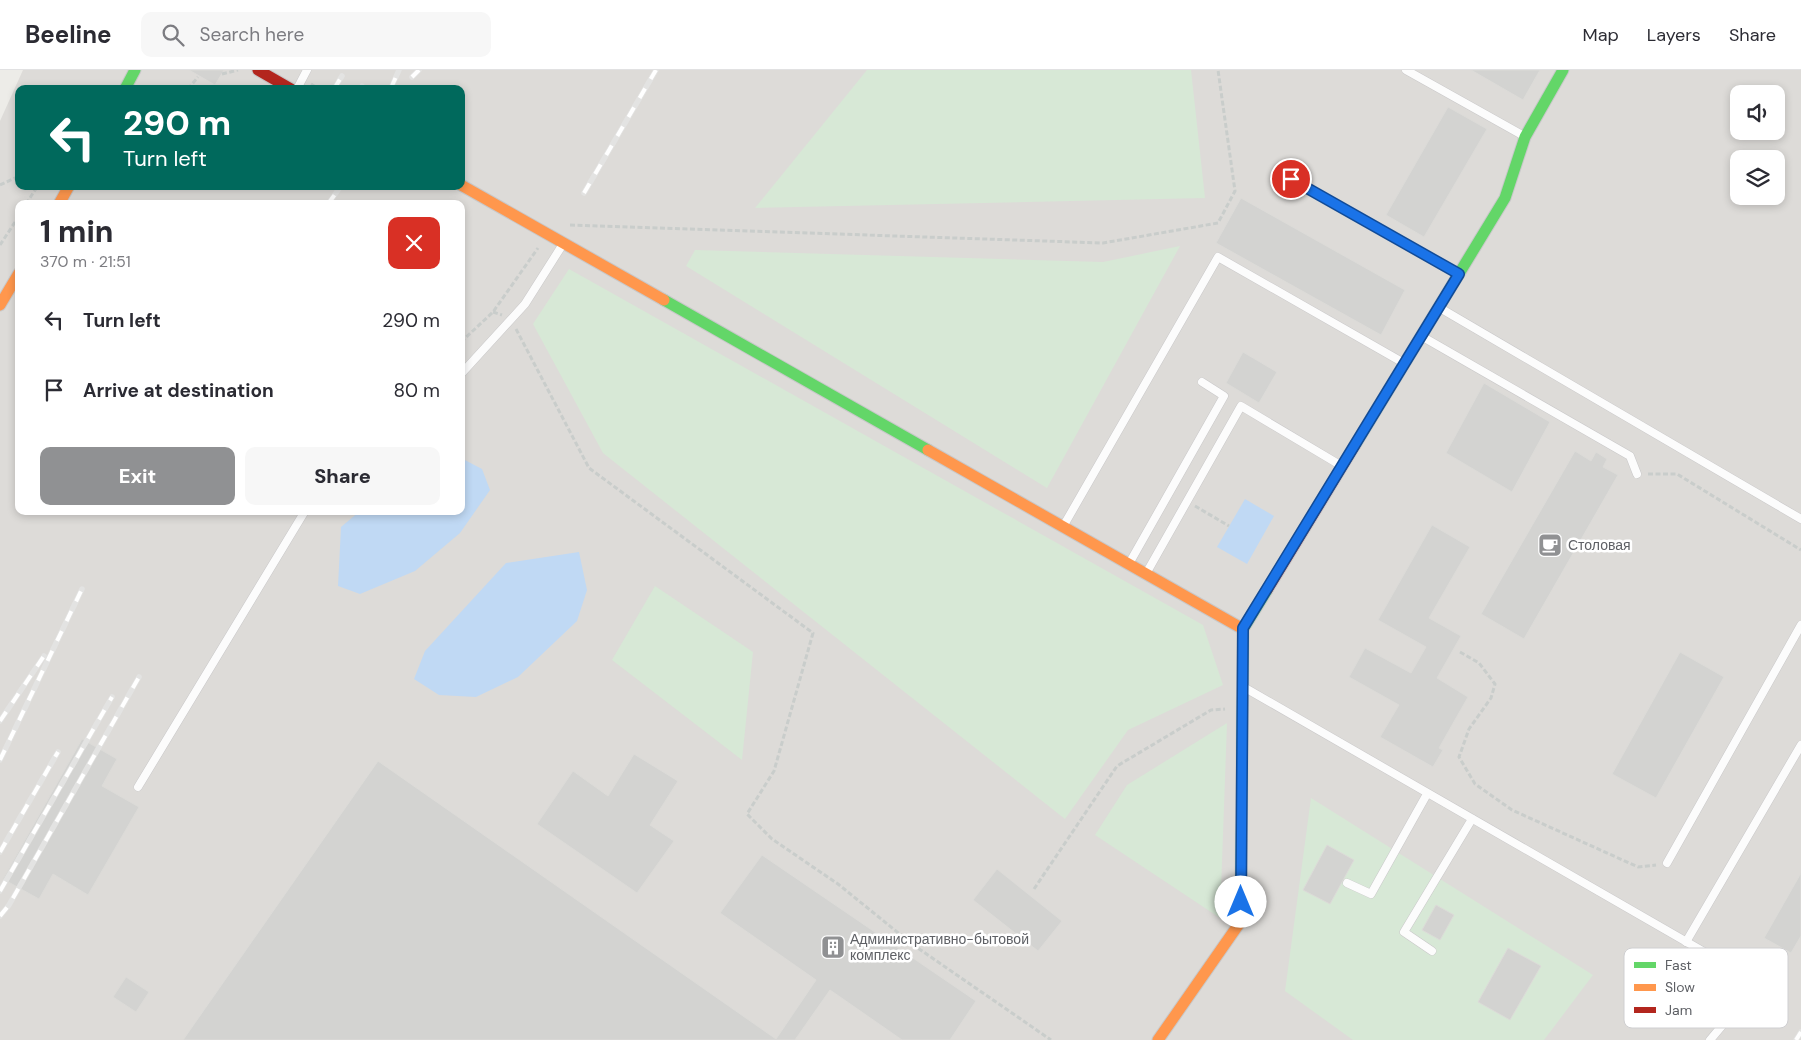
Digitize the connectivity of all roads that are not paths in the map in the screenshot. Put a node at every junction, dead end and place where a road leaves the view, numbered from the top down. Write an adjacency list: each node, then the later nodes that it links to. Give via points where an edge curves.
1 (135, 70): 6 (street)
2 (258, 70): 7 (street)
3 (307, 70): 8 (lane)
4 (1406, 70): 9 (lane)
5 (1563, 70): 9 (street)
6 (127, 85)
7 (284, 85)
8 (299, 85)
9 (1526, 137): 13 (street, via 1505,198)
10 (1291, 179): 13 (lane)
11 (465, 187): 12 (street)
12 (564, 244): 19 (lane, via 525,304); 25 (street)
13 (1459, 274): 16 (street)
14 (15, 280): 15 (street)
15 (0, 305)
16 (1438, 307): 17 (street); 24 (lane)
17 (1421, 336): 18 (street); 22 (lane, via 1630,456)
18 (1404, 363): 21 (street); 25 (lane, via 1218,257)
19 (465, 370)
20 (1202, 382): 26 (lane, via 1224,396)
21 (1342, 466): 27 (lane, via 1241,406); 29 (street)
22 (1637, 474)
23 (303, 515): 32 (lane)
24 (1801, 519)
25 (1063, 527): 26 (street)
26 (1129, 564): 27 (street)
27 (1146, 574): 29 (street)
28 (1801, 625): 35 (lane)
29 (1243, 628): 30 (street)
30 (1243, 687): 33 (lane); 41 (street, via 1241,921)
31 (1801, 745): 37 (lane)
32 (138, 787)
33 (1428, 794): 34 (lane); 36 (lane, via 1371,894)
34 (1472, 819): 37 (lane); 39 (lane, via 1404,932)
35 (1666, 863)
36 (1347, 883)
37 (1686, 942): 38 (lane)
38 (1697, 948)
39 (1432, 951)
40 (1720, 1028): 42 (lane)
41 (1158, 1040)
42 (1710, 1040)

